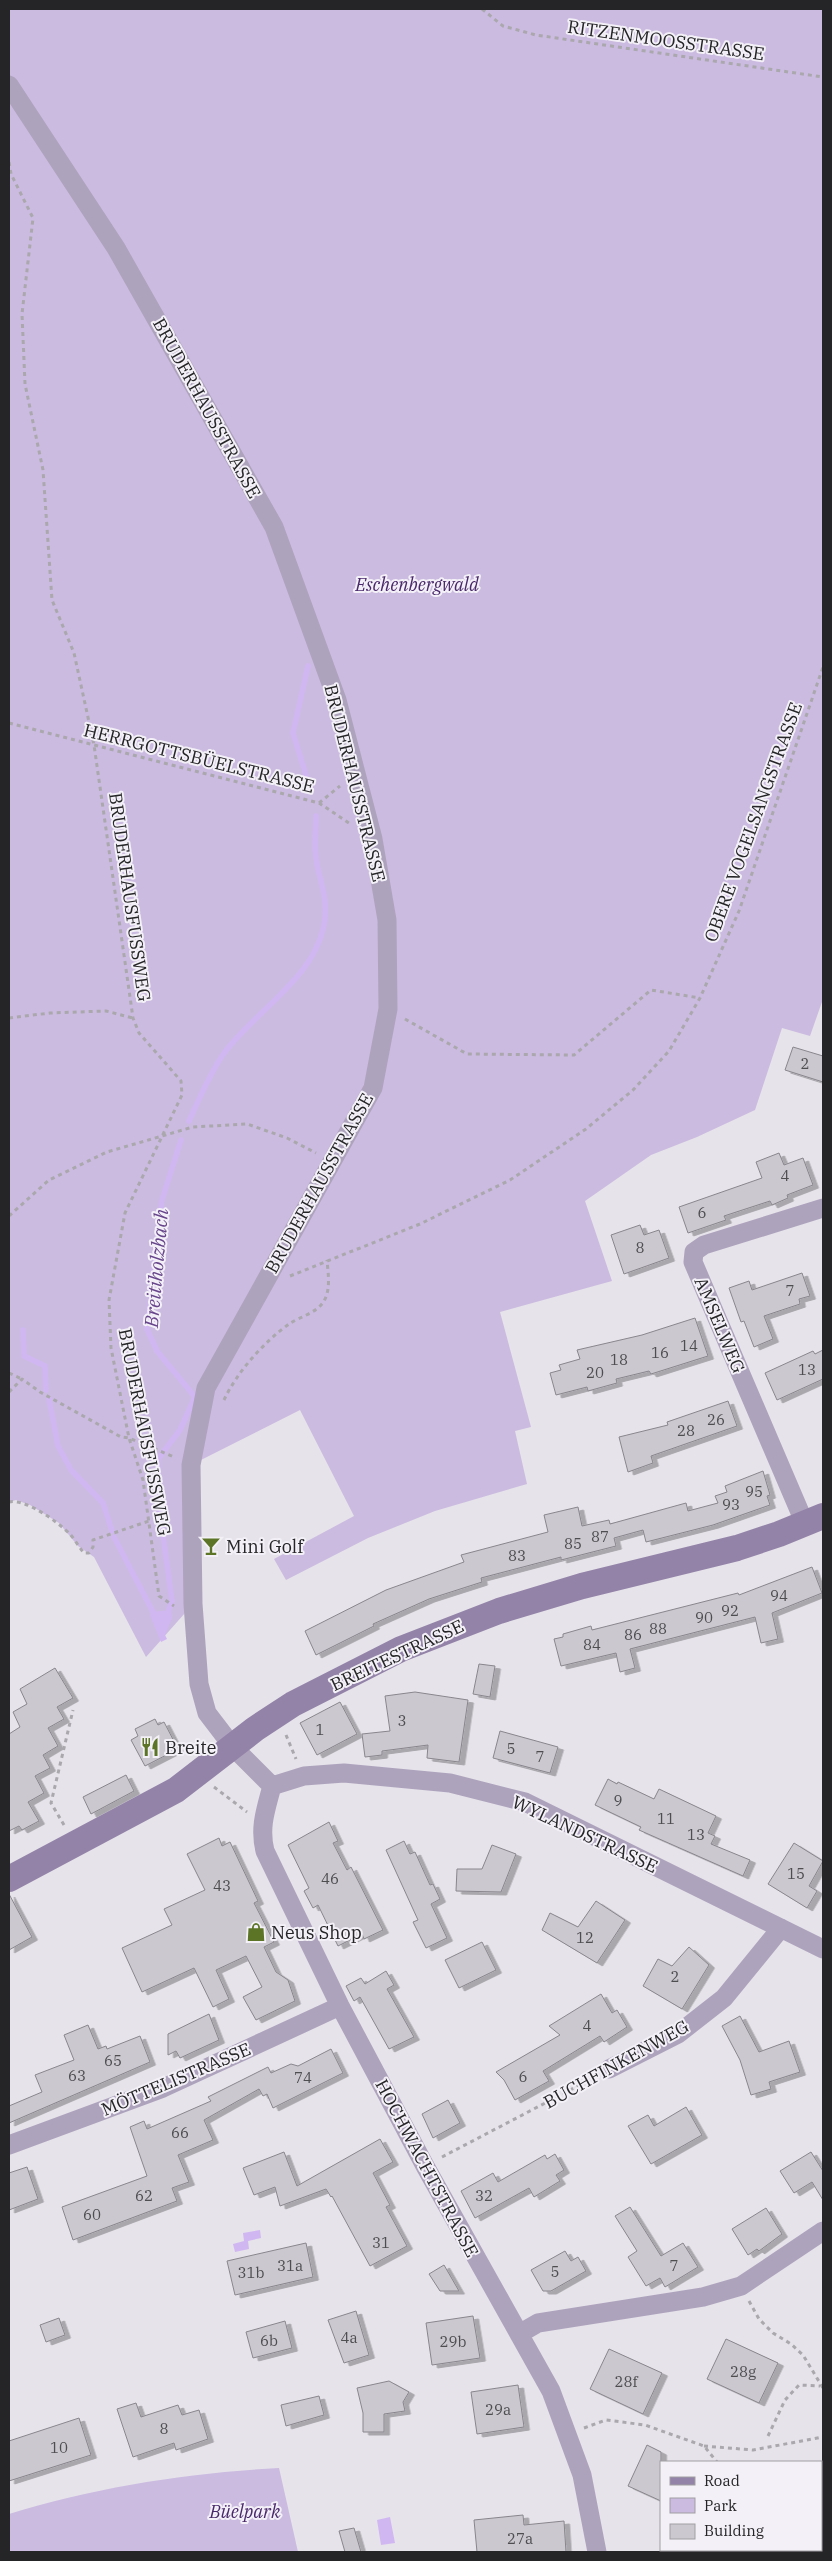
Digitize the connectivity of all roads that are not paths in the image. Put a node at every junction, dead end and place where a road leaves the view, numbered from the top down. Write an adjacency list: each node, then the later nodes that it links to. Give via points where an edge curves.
1 (9, 85): 4 (street, BRUDERHAUSSTRASSE, via 116,248 274,527 337,700 373,839 387,920 388,1009 373,1088 206,1388 191,1465 193,1604 199,1684 207,1713)
2 (823, 1208): 3 (street, AMSELWEG, via 704,1245 694,1252 693,1262)
3 (814, 1520): 4 (main road, BREITESTRASSE, via 737,1548 582,1586 457,1625 401,1649 293,1704)
4 (233, 1747): 5 (street, BRUDERHAUSSTRASSE); 6 (main road, BREITESTRASSE, via 176,1790)
5 (272, 1786): 7 (street, WYLANDSTRASSE, via 304,1776 344,1773 450,1782 524,1802); 9 (street, HOCHWACHTSTRASSE, via 262,1822 266,1851)
6 (9, 1879)
7 (780, 1928): 8 (street, WYLANDSTRASSE); 10 (street, BUCHFINKENWEG, via 724,1998 678,2034)
8 (823, 1949)
9 (340, 2006): 11 (street, MÖTTELISTRASSE, via 163,2088); 13 (street, HOCHWACHTSTRASSE)
10 (609, 2069)
11 (9, 2145)
12 (823, 2231): 13 (street, via 741,2286 703,2297 538,2323)
13 (519, 2334): 14 (street, HOCHWACHTSTRASSE, via 550,2391 582,2475)
14 (597, 2552)

